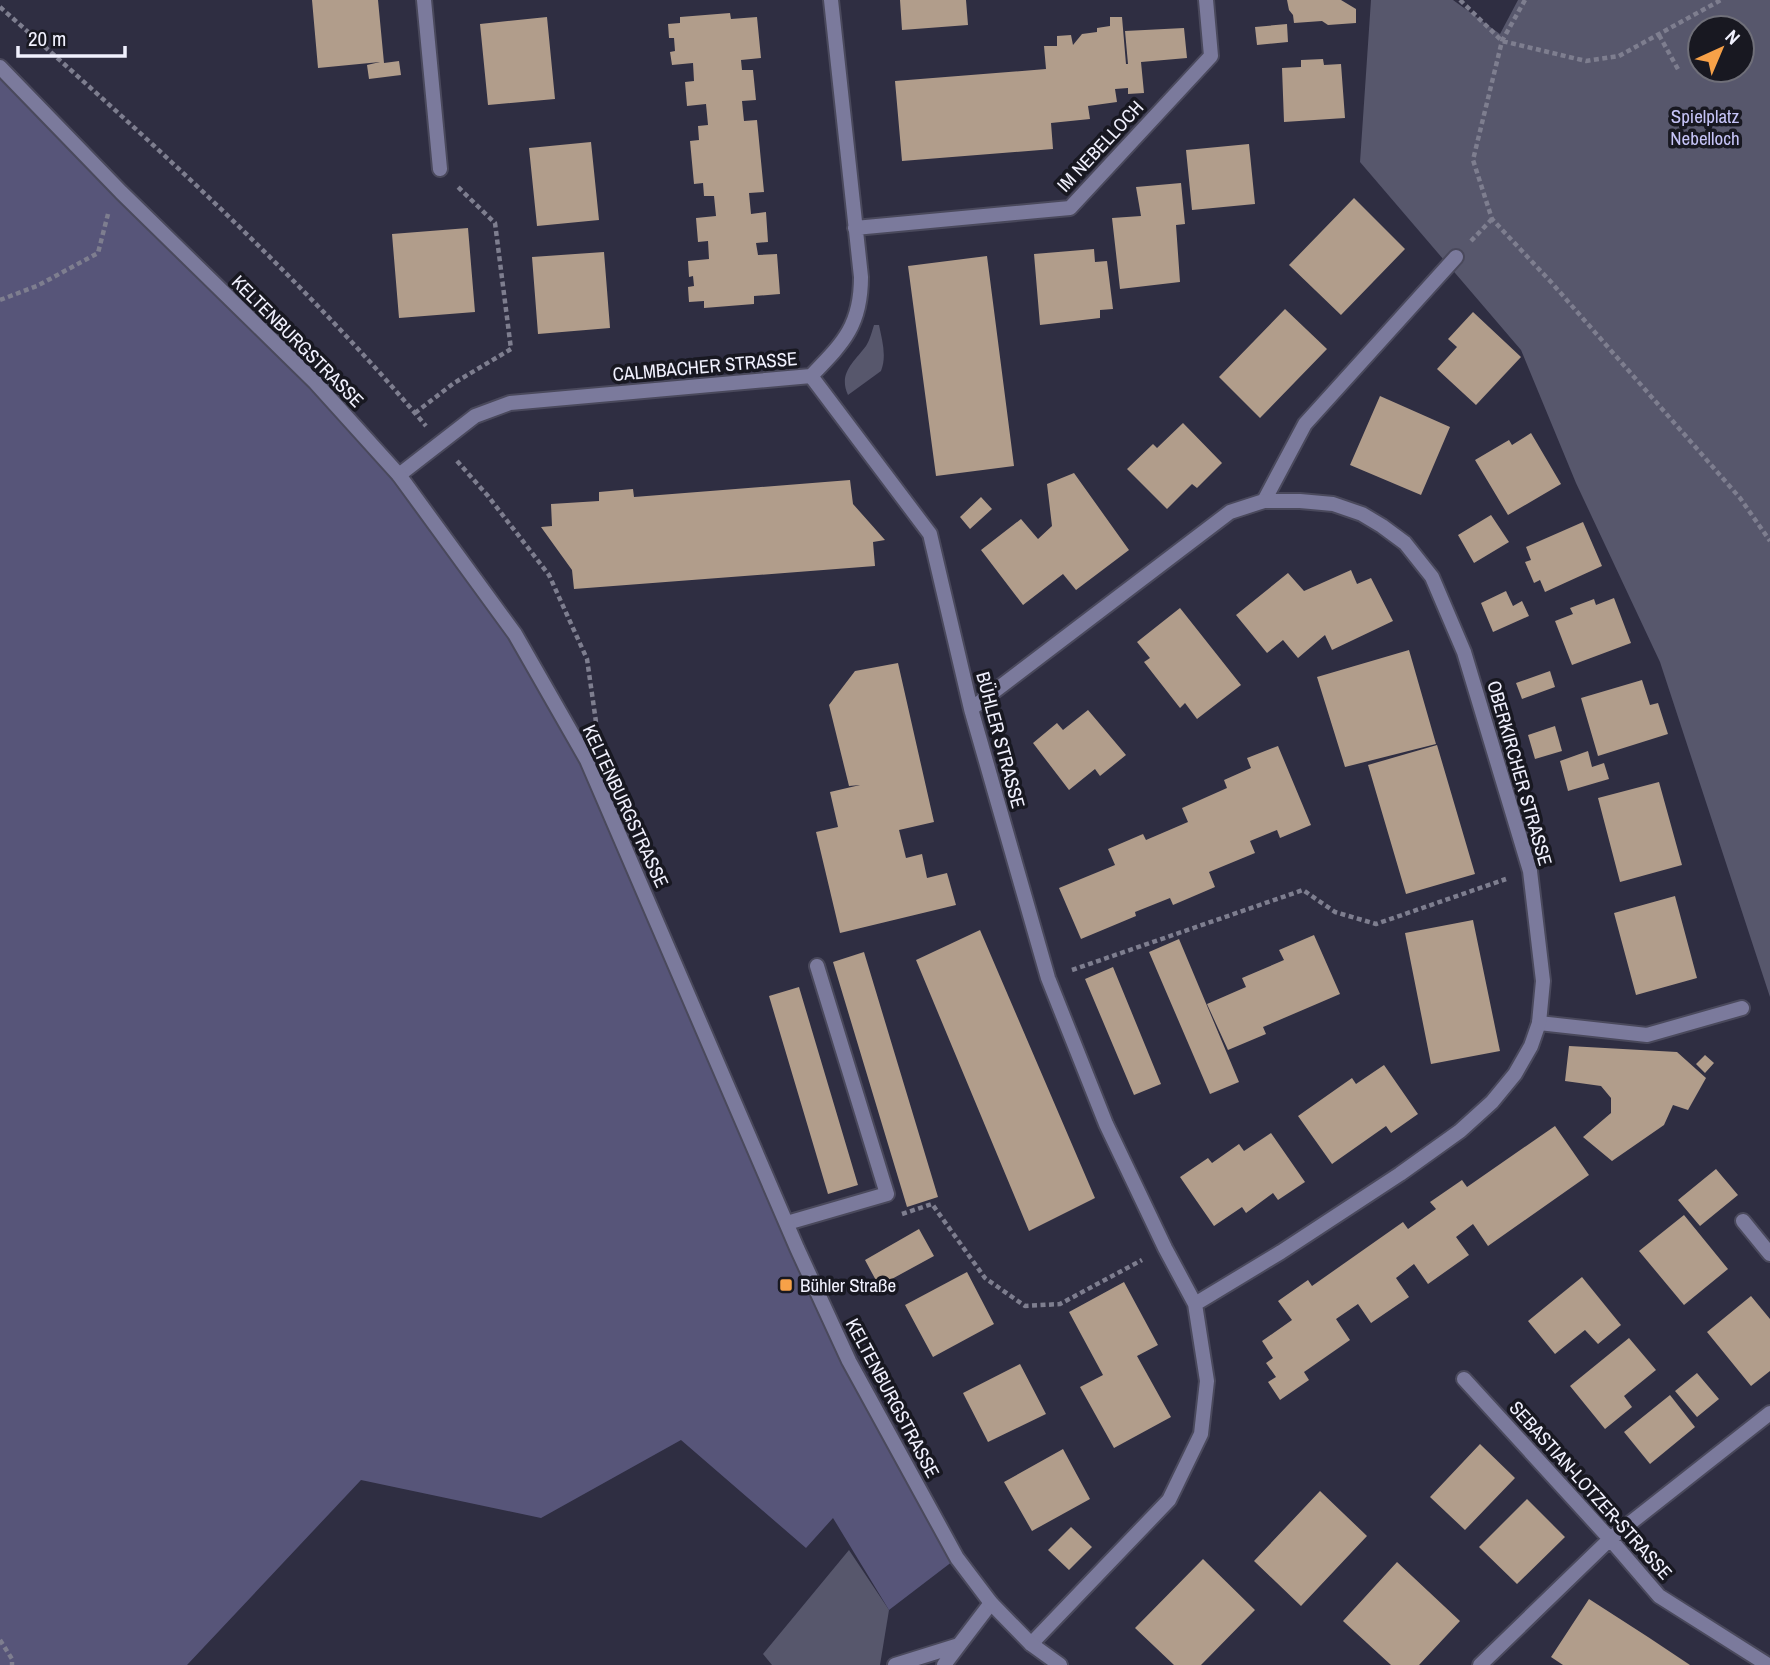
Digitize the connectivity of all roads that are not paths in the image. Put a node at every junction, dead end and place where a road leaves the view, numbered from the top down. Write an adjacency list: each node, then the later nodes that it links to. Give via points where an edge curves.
1 (424, 0): 5 (street)
2 (831, 0): 6 (street, CALMBACHER STRASSE)
3 (1206, 0): 6 (street, IM NEBELLOCH, via 1210,56 1070,208)
4 (0, 67): 9 (street, KELTENBURGSTRASSE, via 316,382)
5 (440, 169)
6 (855, 228): 8 (street, CALMBACHER STRASSE, via 861,298 845,340)
7 (1456, 257): 10 (street, via 1305,424)
8 (811, 376): 9 (street, CALMBACHER STRASSE, via 510,403 475,416); 11 (street, BÜHLER STRASSE, via 930,534)
9 (398, 475): 16 (street, KELTENBURGSTRASSE, via 516,634 587,760)
10 (1264, 501): 11 (street, OBERKIRCHER STRASSE, via 1230,512); 14 (street, OBERKIRCHER STRASSE, via 1333,504 1362,514 1405,543 1432,578 1464,652 1530,871 1543,981)
11 (971, 709): 18 (street, BÜHLER STRASSE, via 1048,978 1106,1124)
12 (817, 965): 16 (street, via 887,1194)
13 (1742, 1008): 14 (street, via 1647,1035)
14 (1539, 1023): 18 (street, OBERKIRCHER STRASSE, via 1515,1074 1460,1131)
15 (1743, 1222): 17 (street)
16 (787, 1223): 22 (street, KELTENBURGSTRASSE, via 849,1361 957,1558)
17 (1770, 1254)
18 (1195, 1304): 23 (street, BÜHLER STRASSE, via 1207,1381 1201,1434 1169,1500)
19 (1464, 1379): 21 (street, SEBASTIAN-LOTZER-STRASSE)
20 (1770, 1413): 21 (street)
21 (1611, 1539): 28 (street); 29 (street, SEBASTIAN-LOTZER-STRASSE, via 1659,1596)
22 (991, 1604): 23 (street, KELTENBURGSTRASSE); 24 (street)
23 (1031, 1644): 27 (street, KELTENBURGSTRASSE)
24 (959, 1645): 25 (street); 26 (street)
25 (895, 1665)
26 (944, 1665)
27 (1060, 1665)
28 (1480, 1665)
29 (1768, 1665)

